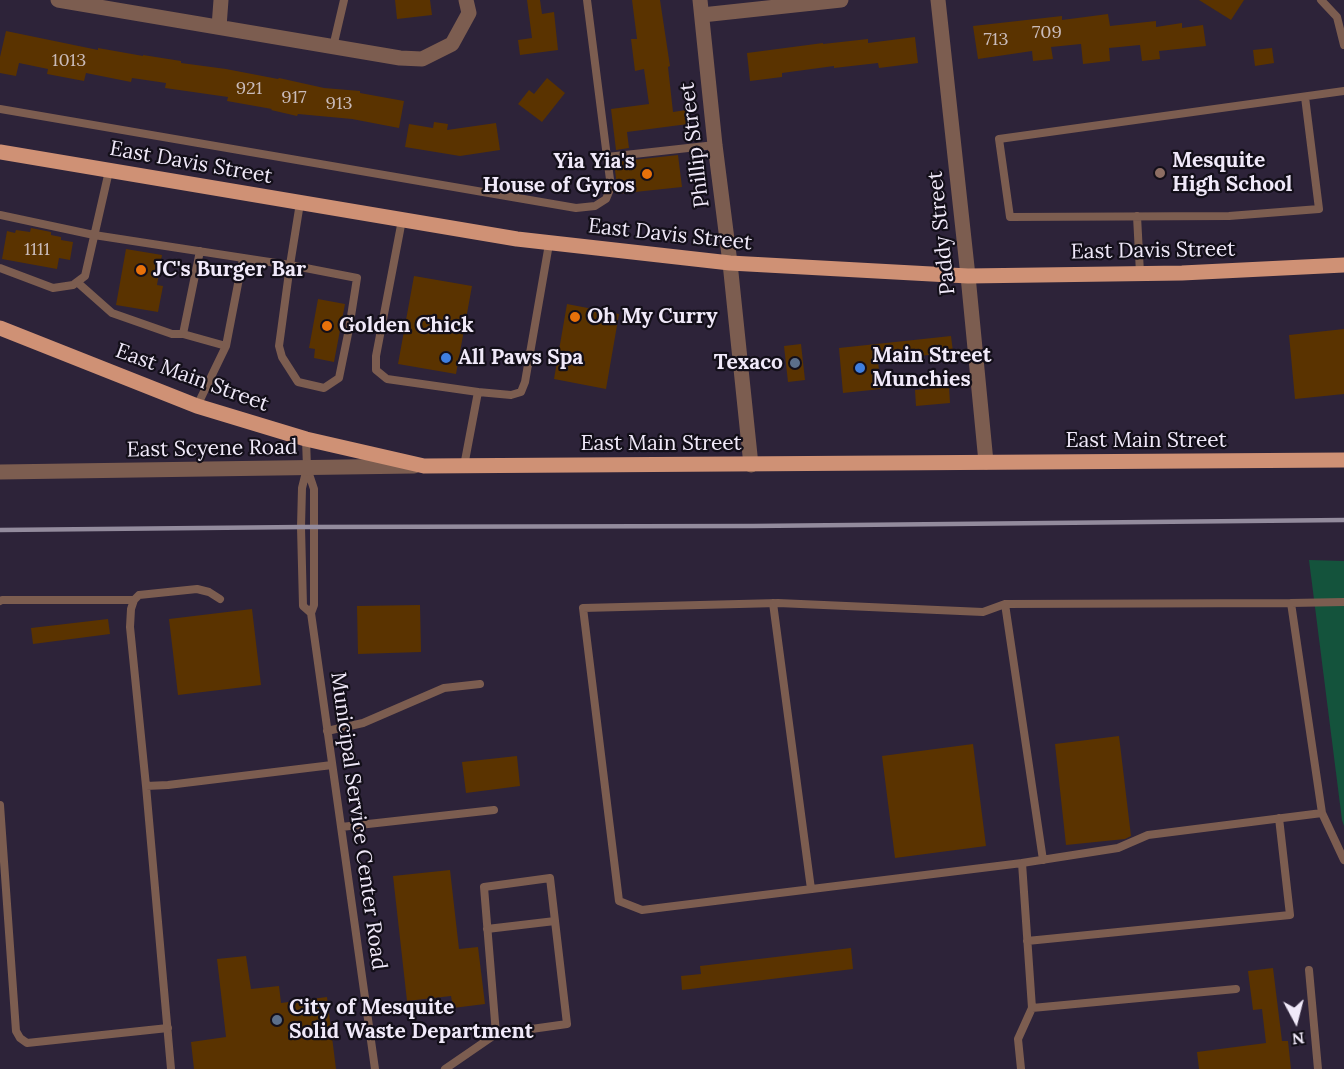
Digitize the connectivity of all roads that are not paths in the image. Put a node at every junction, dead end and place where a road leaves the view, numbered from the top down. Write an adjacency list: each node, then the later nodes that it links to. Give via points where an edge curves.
1 (58, 0): 9 (street)
2 (221, 0): 11 (street)
3 (344, 0): 13 (lane)
4 (466, 0): 13 (street, via 469,14 452,44 422,59)
5 (587, 0): 19 (lane)
6 (841, 0): 10 (street)
7 (938, 0): 34 (street, Paddy Street)
8 (1322, 0): 12 (lane, via 1337,17)
9 (126, 6): 11 (street)
10 (701, 8): 17 (street, Phillip Street)
11 (219, 27): 13 (street)
12 (1344, 43)
13 (333, 47)
14 (1344, 91): 15 (lane)
15 (1305, 97): 23 (lane, via 1319,208 1229,216); 23 (lane, via 999,139 1010,217)
16 (0, 109): 19 (lane, via 576,208 595,206 606,199 611,187)
17 (715, 145): 19 (lane); 29 (street, Phillip Street)
18 (0, 152): 20 (main road, East Davis Street)
19 (607, 157)
20 (109, 171): 21 (main road, East Davis Street); 25 (lane)
21 (300, 203): 24 (main road, East Davis Street); 31 (lane)
22 (0, 215): 25 (lane)
23 (1137, 216): 33 (lane)
24 (402, 220): 26 (main road, East Davis Street); 39 (lane, via 376,370 387,379)
25 (94, 235): 27 (lane); 35 (lane, via 85,276)
26 (549, 244): 29 (main road, East Davis Street); 39 (lane, via 525,382 520,392 511,395)
27 (200, 251): 28 (lane); 37 (lane)
28 (243, 258): 31 (lane); 38 (lane)
29 (730, 263): 34 (main road, East Davis Street); 44 (street, Phillip Street)
30 (1344, 265): 33 (main road, East Davis Street)
31 (290, 266): 31 (lane, via 279,346 282,357 298,382 324,388 339,378 357,278)
32 (0, 268): 35 (lane, via 53,288)
33 (1140, 273): 34 (main road, East Davis Street)
34 (968, 276): 43 (street, Paddy Street)
35 (77, 282): 37 (lane, via 112,313 172,334)
36 (0, 328): 40 (main road, East Main Street)
37 (183, 334): 38 (lane)
38 (226, 346): 40 (lane)
39 (478, 392): 46 (lane)
40 (197, 406): 41 (main road, East Main Street)
41 (306, 439): 45 (main road, East Main Street); 47 (lane, Municipal Service Center Road)
42 (1344, 460): 43 (main road, East Main Street)
43 (986, 462): 44 (main road, East Main Street)
44 (751, 465): 46 (main road, East Main Street)
45 (424, 466): 46 (main road, East Main Street); 47 (street, East Scyene Road)
46 (464, 466)
47 (306, 468): 48 (street, East Scyene Road); 56 (lane, Municipal Service Center Road, via 314,489); 56 (lane, Municipal Service Center Road, via 301,549 303,606)
48 (0, 472)
49 (220, 599): 50 (lane, via 197,589 140,595)
50 (134, 600): 51 (lane); 60 (lane, via 130,627)
51 (0, 601)
52 (1344, 602): 54 (lane)
53 (773, 603): 55 (lane, via 983,612); 69 (lane); 69 (lane, via 583,608 619,901 642,910)
54 (1291, 603): 55 (lane); 63 (lane)
55 (1005, 604): 66 (lane)
56 (311, 613): 58 (lane, Municipal Service Center Road)
57 (480, 684): 58 (lane, via 444,688 363,723)
58 (327, 731): 59 (lane, Municipal Service Center Road)
59 (332, 765): 60 (lane); 65 (lane, Municipal Service Center Road)
60 (146, 786): 76 (lane)
61 (0, 805): 76 (lane, via 16,1031 20,1038 27,1043)
62 (494, 810): 65 (lane)
63 (1322, 813): 64 (lane); 67 (lane)
64 (1279, 819): 66 (lane, via 1148,835 1118,848); 72 (lane, via 1290,915)
65 (341, 827): 79 (lane, Municipal Service Center Road)
66 (1043, 860): 68 (lane)
67 (1344, 860)
68 (1022, 863): 69 (lane); 72 (lane)
69 (811, 889)
70 (555, 921): 71 (lane); 71 (lane, via 550,878 484,887); 77 (lane, via 567,1024)
71 (487, 929): 77 (lane)
72 (1027, 941): 75 (lane)
73 (1309, 970): 82 (lane)
74 (1236, 989): 75 (lane)
75 (1032, 1008): 81 (lane, via 1018,1039)
76 (168, 1028): 78 (lane)
77 (496, 1034): 80 (lane)
78 (171, 1069)
79 (375, 1069)
80 (445, 1069)
81 (1021, 1069)
82 (1318, 1069)

